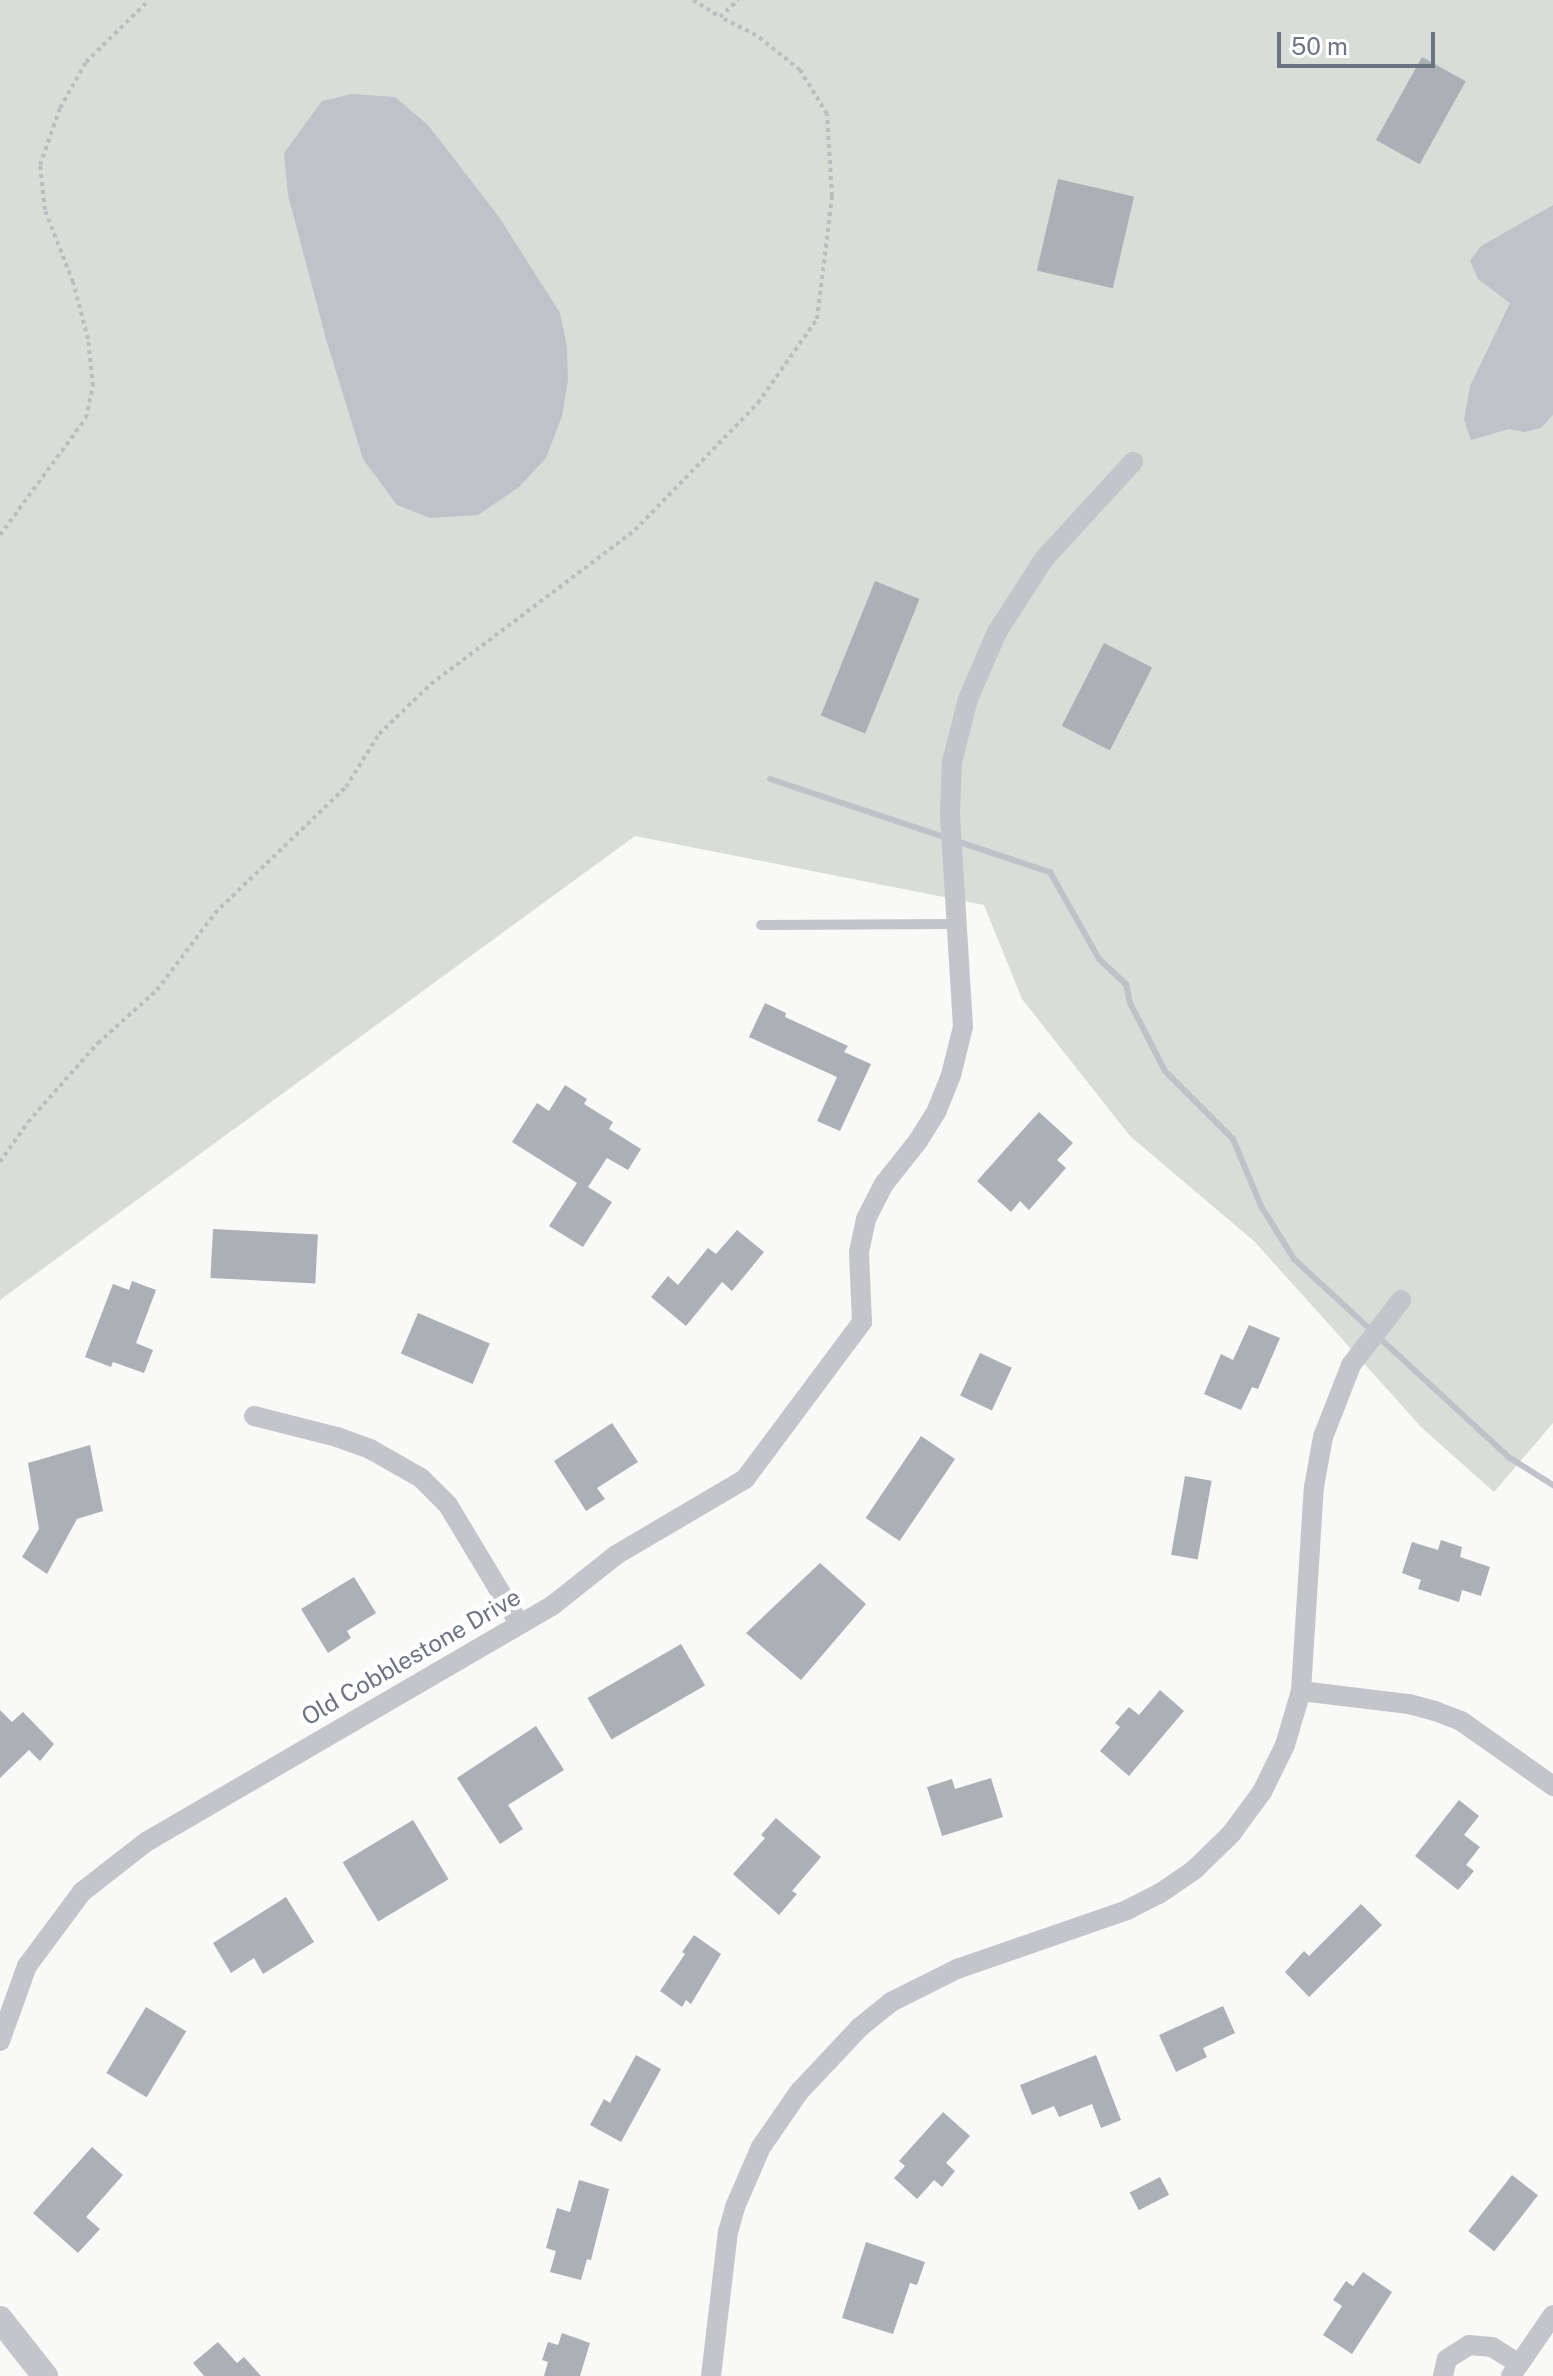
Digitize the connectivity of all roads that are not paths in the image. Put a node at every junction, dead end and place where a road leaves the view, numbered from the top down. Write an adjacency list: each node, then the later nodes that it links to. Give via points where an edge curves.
1 (1133, 462): 2 (street, via 1044,559 997,632 968,699 952,762)
2 (958, 924): 3 (lane); 6 (street, Old Cobblestone Drive, via 963,1027 937,1110 884,1184 866,1219 859,1252 862,1322 745,1479 616,1555 553,1605)
3 (761, 925)
4 (1401, 1300): 7 (street, via 1351,1365 1323,1437 1314,1487)
5 (254, 1416): 6 (street, via 370,1449 421,1478 448,1505)
6 (519, 1623): 9 (street, Old Cobblestone Drive, via 146,1842 82,1892 27,1966)
7 (1301, 1691): 8 (street, via 1435,1711 1461,1721); 14 (street, via 1285,1745 1262,1792 1231,1834 1194,1870 1127,1910 957,1969 891,2002 799,2092 761,2147 735,2207)
8 (1553, 1786)
9 (0, 2041)
10 (1553, 2315): 12 (street)
11 (0, 2319): 13 (street)
12 (1515, 2370): 15 (street, via 1492,2347 1469,2345 1447,2359)
13 (45, 2376)
14 (711, 2376)
15 (1443, 2376)

